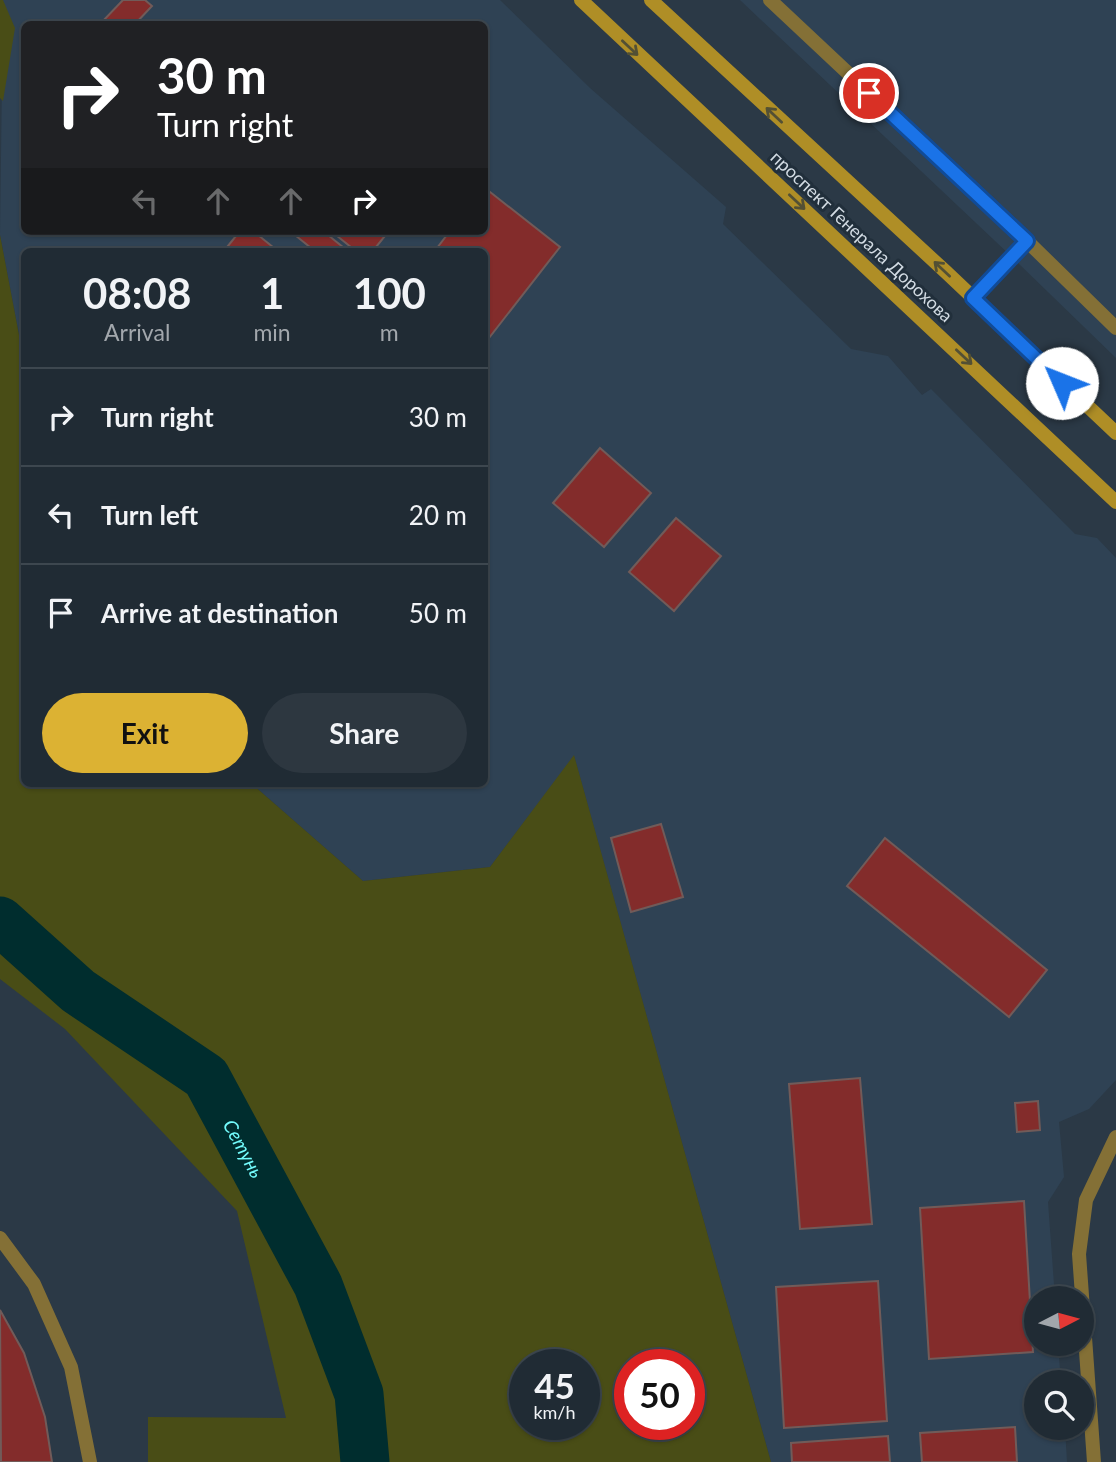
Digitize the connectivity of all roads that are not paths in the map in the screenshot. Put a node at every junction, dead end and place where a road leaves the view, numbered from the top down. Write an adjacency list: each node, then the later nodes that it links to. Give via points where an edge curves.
1 (581, 0): 8 (main road, проспект Генерала Дорохова, one-way to 8)
2 (651, 0): 5 (main road, проспект Генерала Дорохова, one-way to 2)
3 (770, 0): 4 (street)
4 (1027, 241): 5 (street); 6 (street)
5 (973, 298): 7 (main road, проспект Генерала Дорохова)
6 (1116, 328)
7 (1116, 433)
8 (1116, 502)
9 (1116, 1137): 12 (street, via 1086,1200 1079,1254)
10 (0, 1238): 11 (street, via 34,1284 71,1367)
11 (90, 1462)
12 (1094, 1462)

